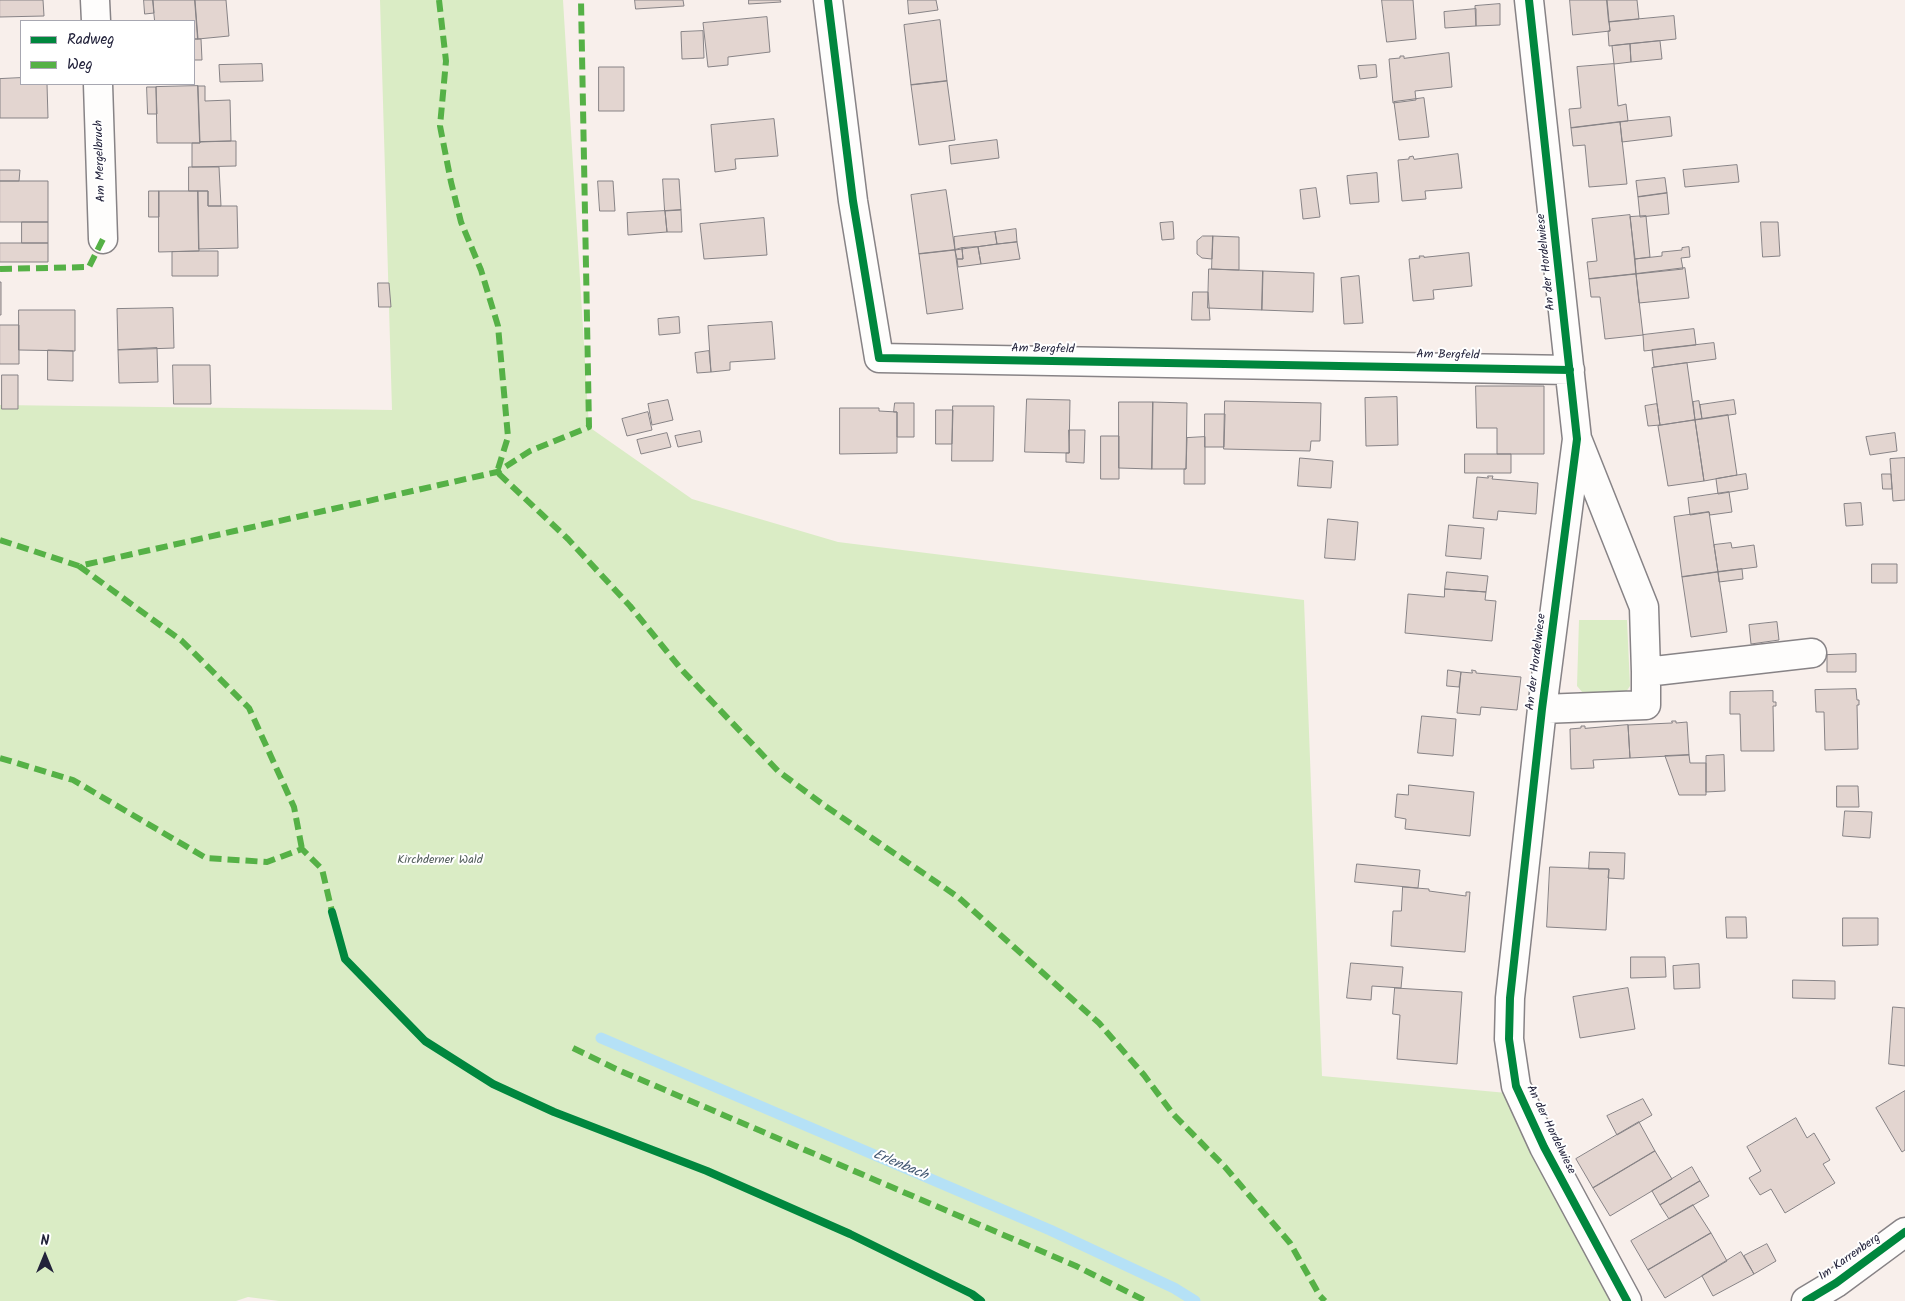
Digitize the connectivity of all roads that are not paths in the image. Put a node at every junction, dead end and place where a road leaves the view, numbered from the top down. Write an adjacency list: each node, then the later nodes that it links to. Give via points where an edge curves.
1 (95, 0): 4 (street)
2 (828, 0): 7 (street, Am Bergfeld, via 853,201 879,358)
3 (1529, 0): 7 (street, An der Hordelwiese)
4 (96, 20)
5 (98, 85): 6 (street, Am Mergelbruch)
6 (103, 239)
7 (1570, 370): 8 (street, An der Hordelwiese)
8 (1577, 439): 10 (street, An der Hordelwiese, via 1644,607); 11 (street, An der Hordelwiese)
9 (1812, 653): 10 (street)
10 (1646, 672): 11 (street, An der Hordelwiese, via 1646,705)
11 (1542, 709): 13 (street, An der Hordelwiese, via 1510,998 1509,1039 1516,1086 1544,1147)
12 (1905, 1232): 14 (street, Im Karrenberg)
13 (1627, 1301)
14 (1806, 1301)

